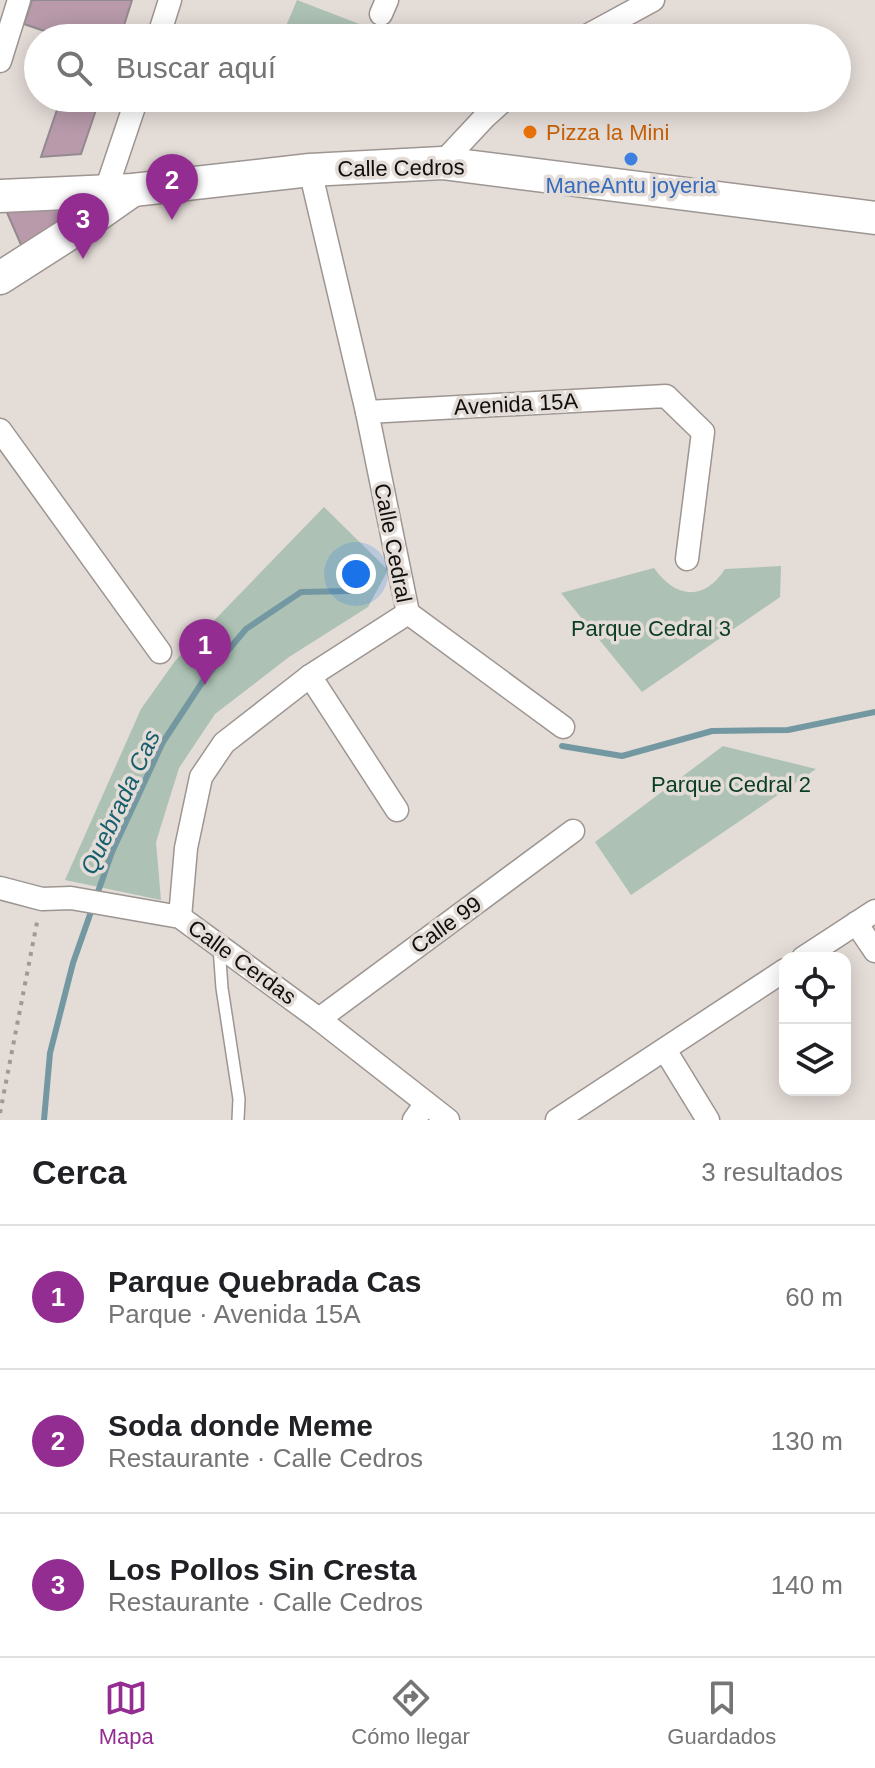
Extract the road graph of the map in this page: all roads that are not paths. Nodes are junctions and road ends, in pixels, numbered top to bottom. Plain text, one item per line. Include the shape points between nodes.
1 (19, 0) edge
2 (170, 0) edge
3 (653, 0) edge
4 (162, 24) edge
5 (609, 24) edge
6 (0, 61) edge
7 (134, 112) edge
8 (491, 112) edge
9 (442, 163) junction
10 (310, 170) junction
11 (119, 190) junction
12 (0, 196) edge
13 (875, 218) edge
14 (0, 278) edge
15 (367, 412) junction
16 (0, 430) edge
17 (687, 559) dead end
18 (408, 613) junction
19 (160, 652) dead end
20 (310, 676) junction
21 (563, 727) dead end
22 (397, 810) dead end
23 (573, 831) dead end
24 (0, 888) edge
25 (180, 917) junction
26 (866, 917) edge
27 (219, 946) junction
28 (875, 951) edge
29 (812, 952) edge
30 (779, 974) edge
31 (319, 1019) junction
32 (665, 1050) junction
33 (420, 1112) edge
34 (238, 1120) edge
35 (448, 1120) edge
36 (557, 1120) edge
37 (708, 1120) edge

1 - 6 street
2 - 4 street
3 - 5 street
7 - 11 street
8 - 9 street
9 - 10 street, Calle Cedros
9 - 13 street, Calle Cedros
10 - 11 street, Calle Cedros
10 - 15 street, Calle Cedral
11 - 12 street
11 - 14 street, Calle Cedros via 86,223
15 - 17 street, Avenida 15A via 666,396 703,432
15 - 18 street, Calle Cedral
16 - 19 street
18 - 20 street, Calle Cedral
18 - 21 street
20 - 22 street
20 - 25 street, Calle Cedral via 224,743 201,777 186,848
23 - 31 street, Calle 99
24 - 25 street, Calle Cerdas via 42,899 71,898
25 - 27 street, Calle Cerdas
26 - 28 street
26 - 29 street
27 - 31 street, Calle Cerdas
27 - 34 lane
30 - 32 street
31 - 33 street, Calle Cerdas
32 - 36 street
32 - 37 street
33 - 35 street, Calle Cerdas

